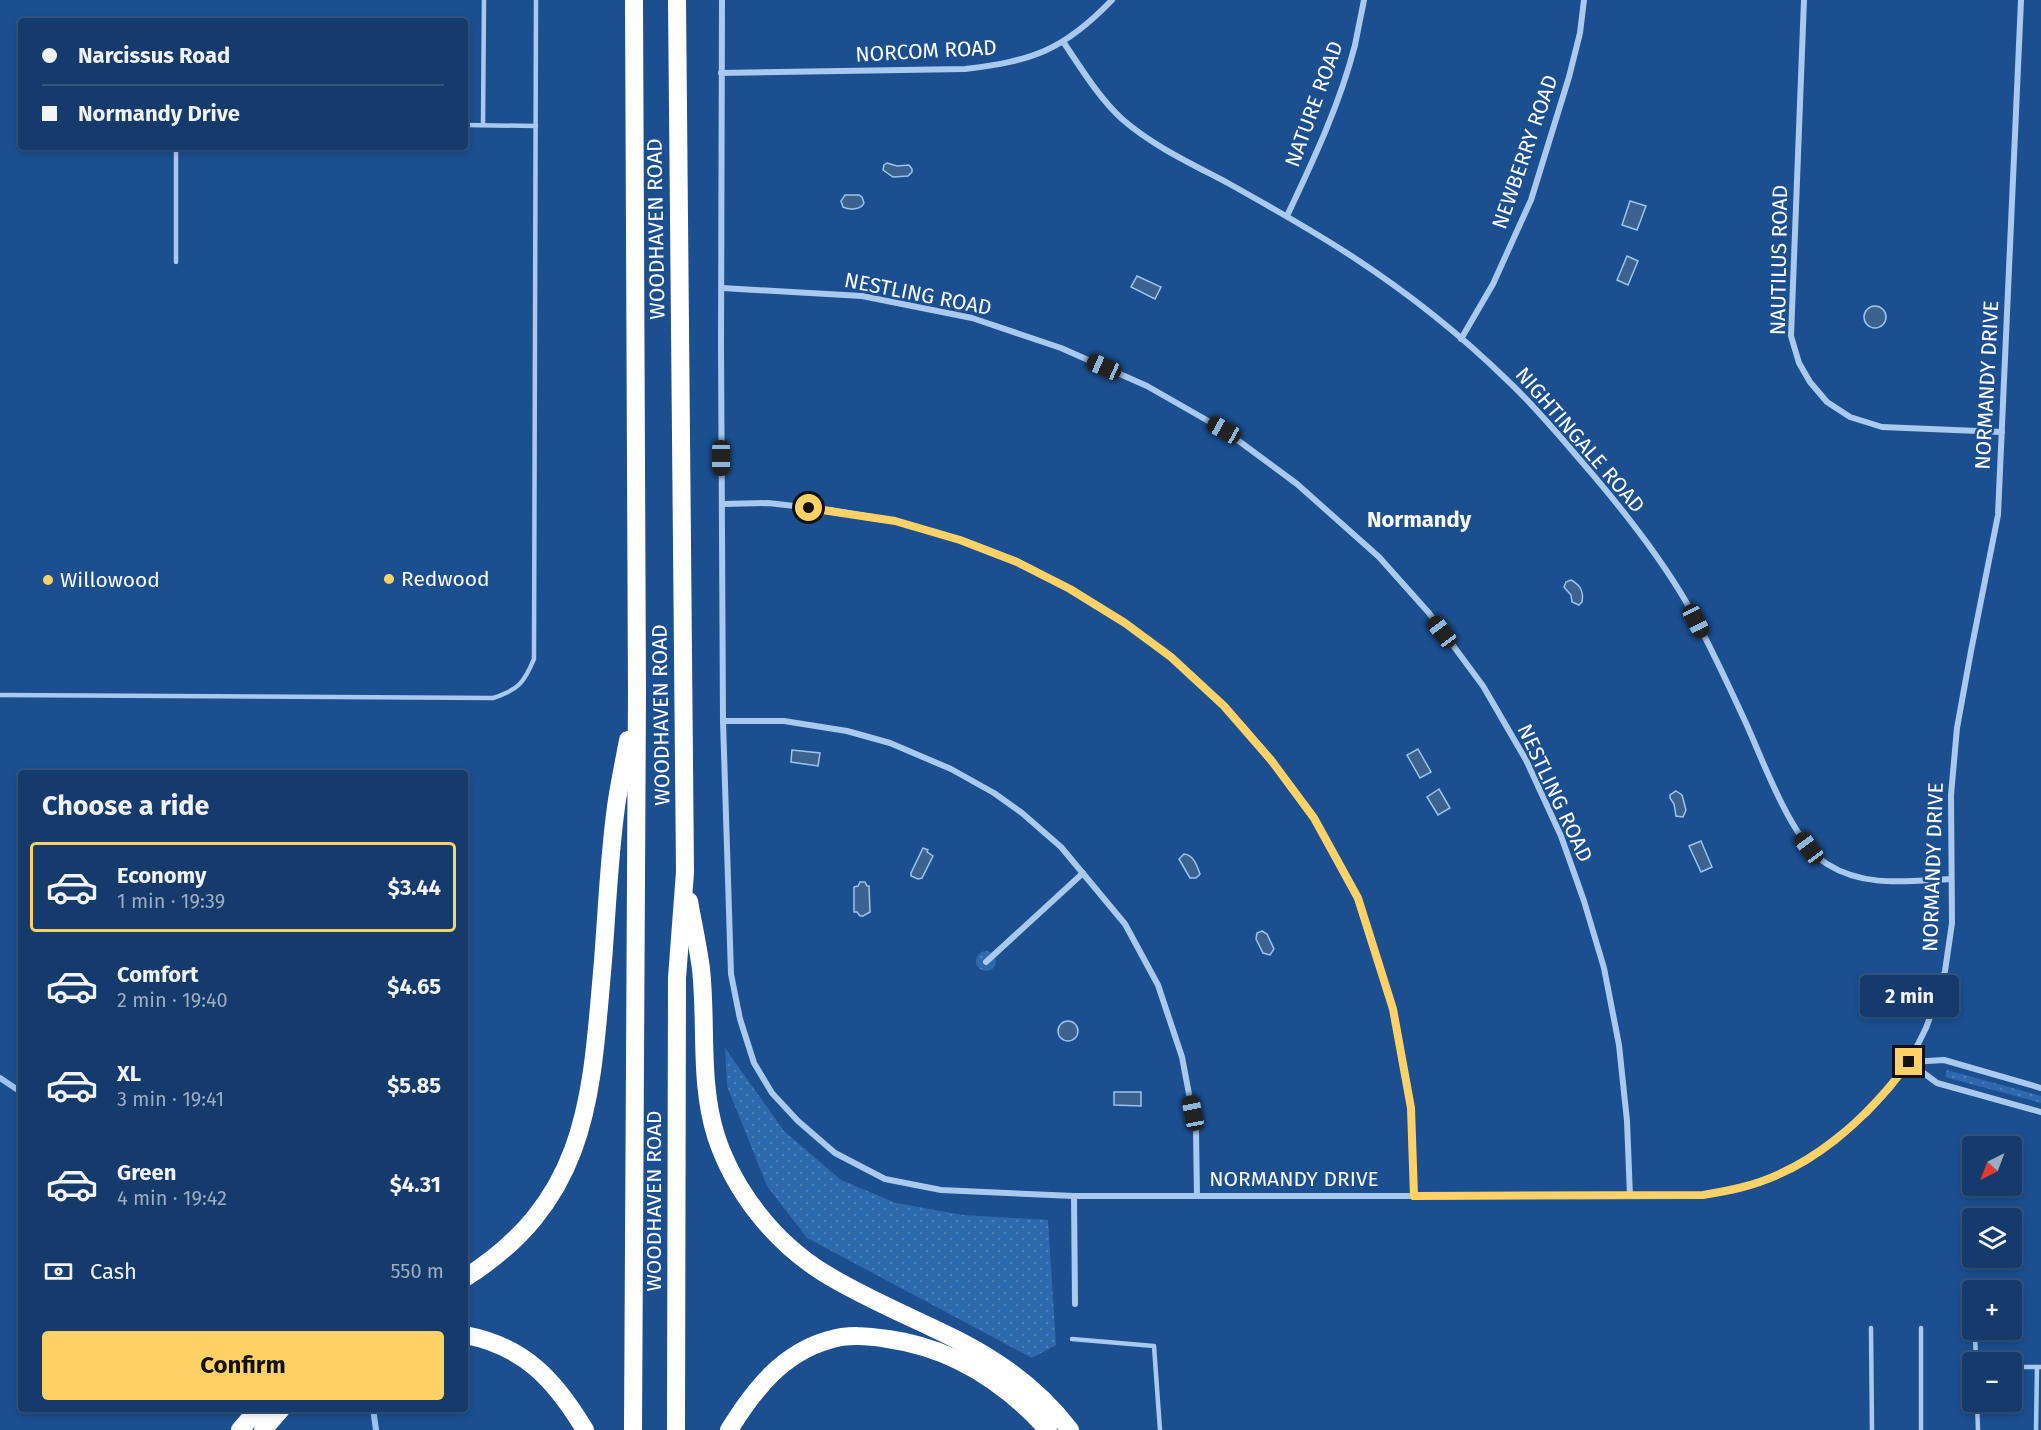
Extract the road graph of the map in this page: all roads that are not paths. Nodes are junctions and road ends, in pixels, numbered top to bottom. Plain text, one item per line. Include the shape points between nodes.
1 (484, 0) edge
2 (536, 0) edge
3 (634, 0) edge
4 (677, 0) edge
5 (722, 0) edge
6 (1112, 0) edge
7 (1364, 0) edge
8 (1584, 0) edge
9 (1804, 0) edge
10 (2020, 0) edge
11 (1064, 43) junction
12 (721, 73) junction
13 (468, 125) edge
14 (483, 125) junction
15 (537, 126) junction
16 (176, 150) edge
17 (1287, 216) junction
18 (176, 262) dead end
19 (722, 288) junction
20 (1461, 339) junction
21 (2002, 432) junction
22 (722, 504) junction
23 (0, 694) edge
24 (637, 694) junction
25 (723, 721) junction
26 (684, 872) junction
27 (1083, 873) junction
28 (1951, 879) junction
29 (986, 962) dead end
30 (1909, 1062) junction
31 (2041, 1088) edge
32 (2041, 1112) edge
33 (1074, 1196) junction
34 (1197, 1196) junction
35 (1414, 1196) junction
36 (1630, 1196) junction
37 (468, 1276) edge
38 (1075, 1304) dead end
39 (1871, 1328) dead end
40 (1921, 1328) dead end
41 (468, 1336) edge
42 (1072, 1339) dead end
43 (2022, 1367) edge
44 (2039, 1367) edge
45 (256, 1412) edge
46 (279, 1412) edge
47 (1977, 1412) edge
48 (240, 1430) edge
49 (263, 1430) edge
50 (585, 1430) edge
51 (633, 1430) edge
52 (676, 1430) edge
53 (729, 1430) edge
54 (1048, 1430) edge
55 (1070, 1430) edge
56 (1160, 1430) edge
57 (1872, 1430) edge
58 (1921, 1430) edge
59 (1978, 1430) edge
60 (2036, 1430) edge

1 - 14 lane
2 - 15 lane
3 - 24 highway, WOODHAVEN ROAD
4 - 26 highway, WOODHAVEN ROAD
5 - 12 street
6 - 11 street, NORCOM ROAD
7 - 17 street, NATURE ROAD via 1340,93
8 - 20 street, NEWBERRY ROAD via 1569,77 1531,200 1493,284
9 - 21 street, NAUTILUS ROAD via 1791,336 1799,363 1827,402 1850,417 1882,427
10 - 21 street, NORMANDY DRIVE
11 - 12 street, NORCOM ROAD via 1010,63 965,69
11 - 17 street, NIGHTINGALE ROAD via 1120,117 1153,143
12 - 19 street
13 - 14 lane
14 - 15 lane
15 - 23 lane via 534,659 526,680 511,692 493,698
16 - 18 lane
17 - 20 street, NIGHTINGALE ROAD via 1397,288
19 - 22 street
19 - 36 street, NESTLING ROAD via 862,296 972,318 1061,348 1147,386 1224,430 1297,484 1378,557 1429,614 1483,686 1526,760 1561,836 1604,968 1619,1045
20 - 28 street, NIGHTINGALE ROAD via 1509,381 1548,423 1641,534 1685,600 1729,685 1787,814 1809,848 1825,863 1865,880
21 - 28 street, NORMANDY DRIVE via 1998,515 1957,728 1951,795
22 - 25 street
22 - 35 street via 768,503 895,521 1017,562 1125,623 1171,657 1224,706 1314,818 1358,898 1393,1009 1411,1108
24 - 37 highway via 616,807 594,1059 585,1113 567,1165 542,1209 509,1244
24 - 51 highway, WOODHAVEN ROAD
25 - 27 street via 784,721 847,731 890,743 994,793 1061,847
25 - 33 street, NORMANDY DRIVE via 731,974 754,1063 772,1093 835,1153 885,1179 942,1190
26 - 52 highway, WOODHAVEN ROAD via 677,978
26 - 55 highway via 701,969 708,1096 725,1159 750,1202 784,1241 813,1265 995,1360 1031,1388
27 - 29 street
27 - 34 street via 1125,924 1158,985 1182,1057 1196,1131
28 - 30 street, NORMANDY DRIVE via 1952,923 1945,971 1926,1028
30 - 31 street via 1944,1060
30 - 32 street via 1937,1083
30 - 36 street, NORMANDY DRIVE via 1867,1113 1840,1136 1811,1158 1772,1177 1703,1195
33 - 34 street, NORMANDY DRIVE
33 - 38 street
34 - 35 street, NORMANDY DRIVE
35 - 36 street, NORMANDY DRIVE
39 - 57 lane
40 - 58 lane
41 - 50 highway via 502,1345 537,1367
42 - 56 lane via 1154,1346
43 - 44 lane
44 - 60 lane
45 - 48 highway
46 - 49 highway
47 - 59 lane
53 - 54 highway via 753,1393 779,1367 827,1340 858,1336 923,1346 966,1364 1004,1388

